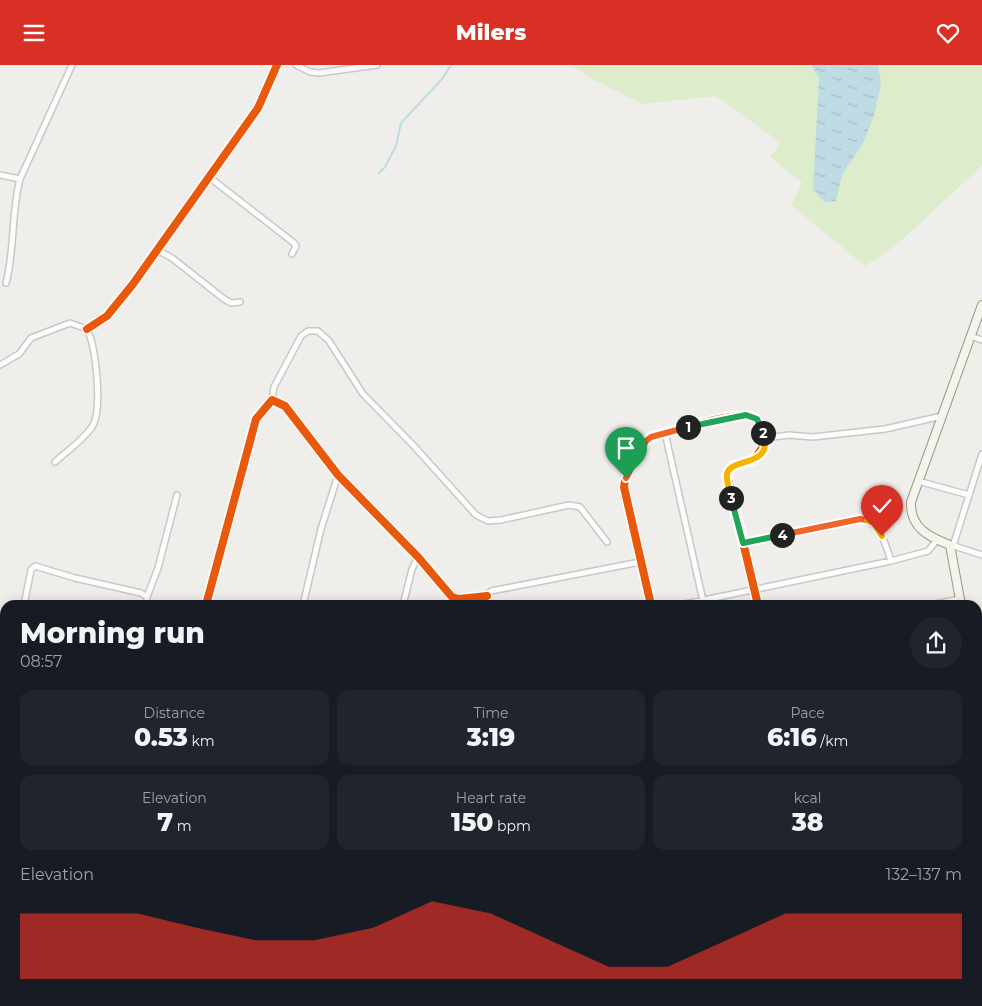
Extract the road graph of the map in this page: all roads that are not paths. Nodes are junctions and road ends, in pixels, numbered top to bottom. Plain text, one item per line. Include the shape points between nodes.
1 (72, 65) edge
2 (277, 65) edge
3 (296, 65) edge
4 (377, 65) edge
5 (0, 175) edge
6 (209, 177) junction
7 (20, 179) junction
8 (157, 250) junction
9 (292, 254) dead end
10 (6, 283) dead end
11 (240, 302) dead end
12 (982, 305) edge
13 (87, 329) junction
14 (970, 336) junction
15 (982, 340) edge
16 (0, 365) edge
17 (272, 400) junction
18 (942, 416) junction
19 (665, 433) junction
20 (765, 438) junction
21 (982, 454) edge
22 (55, 462) dead end
23 (338, 475) junction
24 (918, 481) junction
25 (177, 495) dead end
26 (969, 495) junction
27 (938, 540) junction
28 (607, 541) dead end
29 (743, 543) junction
30 (952, 545) junction
31 (982, 555) edge
32 (418, 557) junction
33 (892, 561) junction
34 (640, 562) junction
35 (755, 590) junction
36 (487, 596) junction
37 (147, 597) joint
38 (25, 600) edge
39 (207, 600) edge
40 (304, 600) edge
41 (405, 600) edge
42 (488, 600) edge
43 (650, 600) edge
44 (703, 600) edge
45 (716, 600) edge
46 (757, 600) edge
47 (961, 600) edge

1 - 7 street
2 - 6 street via 258,109
3 - 4 street via 318,73
5 - 7 street
6 - 8 street
6 - 9 street via 294,243 296,246
7 - 10 street via 16,193 12,261
8 - 11 street via 224,299 231,303
8 - 13 street via 117,305
12 - 14 street
13 - 16 street via 70,323 31,338 19,354
13 - 22 street via 96,367 97,416 91,428
14 - 15 street
14 - 18 street
17 - 23 street via 285,406
17 - 28 street via 274,387 301,336 308,331 318,331 329,341 363,394 476,515 488,521 569,505 580,507
17 - 39 street via 256,419
18 - 20 street via 876,430
18 - 24 street
19 - 20 street via 746,415 757,419
19 - 34 street via 646,441 624,482
19 - 44 street
20 - 29 street via 759,457 732,467 727,475
21 - 26 street
23 - 32 street
23 - 40 street
24 - 26 street
24 - 27 street via 910,513 921,531
25 - 37 street
26 - 30 street
27 - 30 street
27 - 33 street via 928,551
29 - 33 street via 867,519 878,528
29 - 35 street
30 - 31 street
30 - 47 street
32 - 36 street via 452,597
32 - 41 street
33 - 35 street
34 - 36 street via 492,591
34 - 43 street
35 - 45 street
35 - 46 street
36 - 42 street
37 - 38 street via 35,566 31,570

